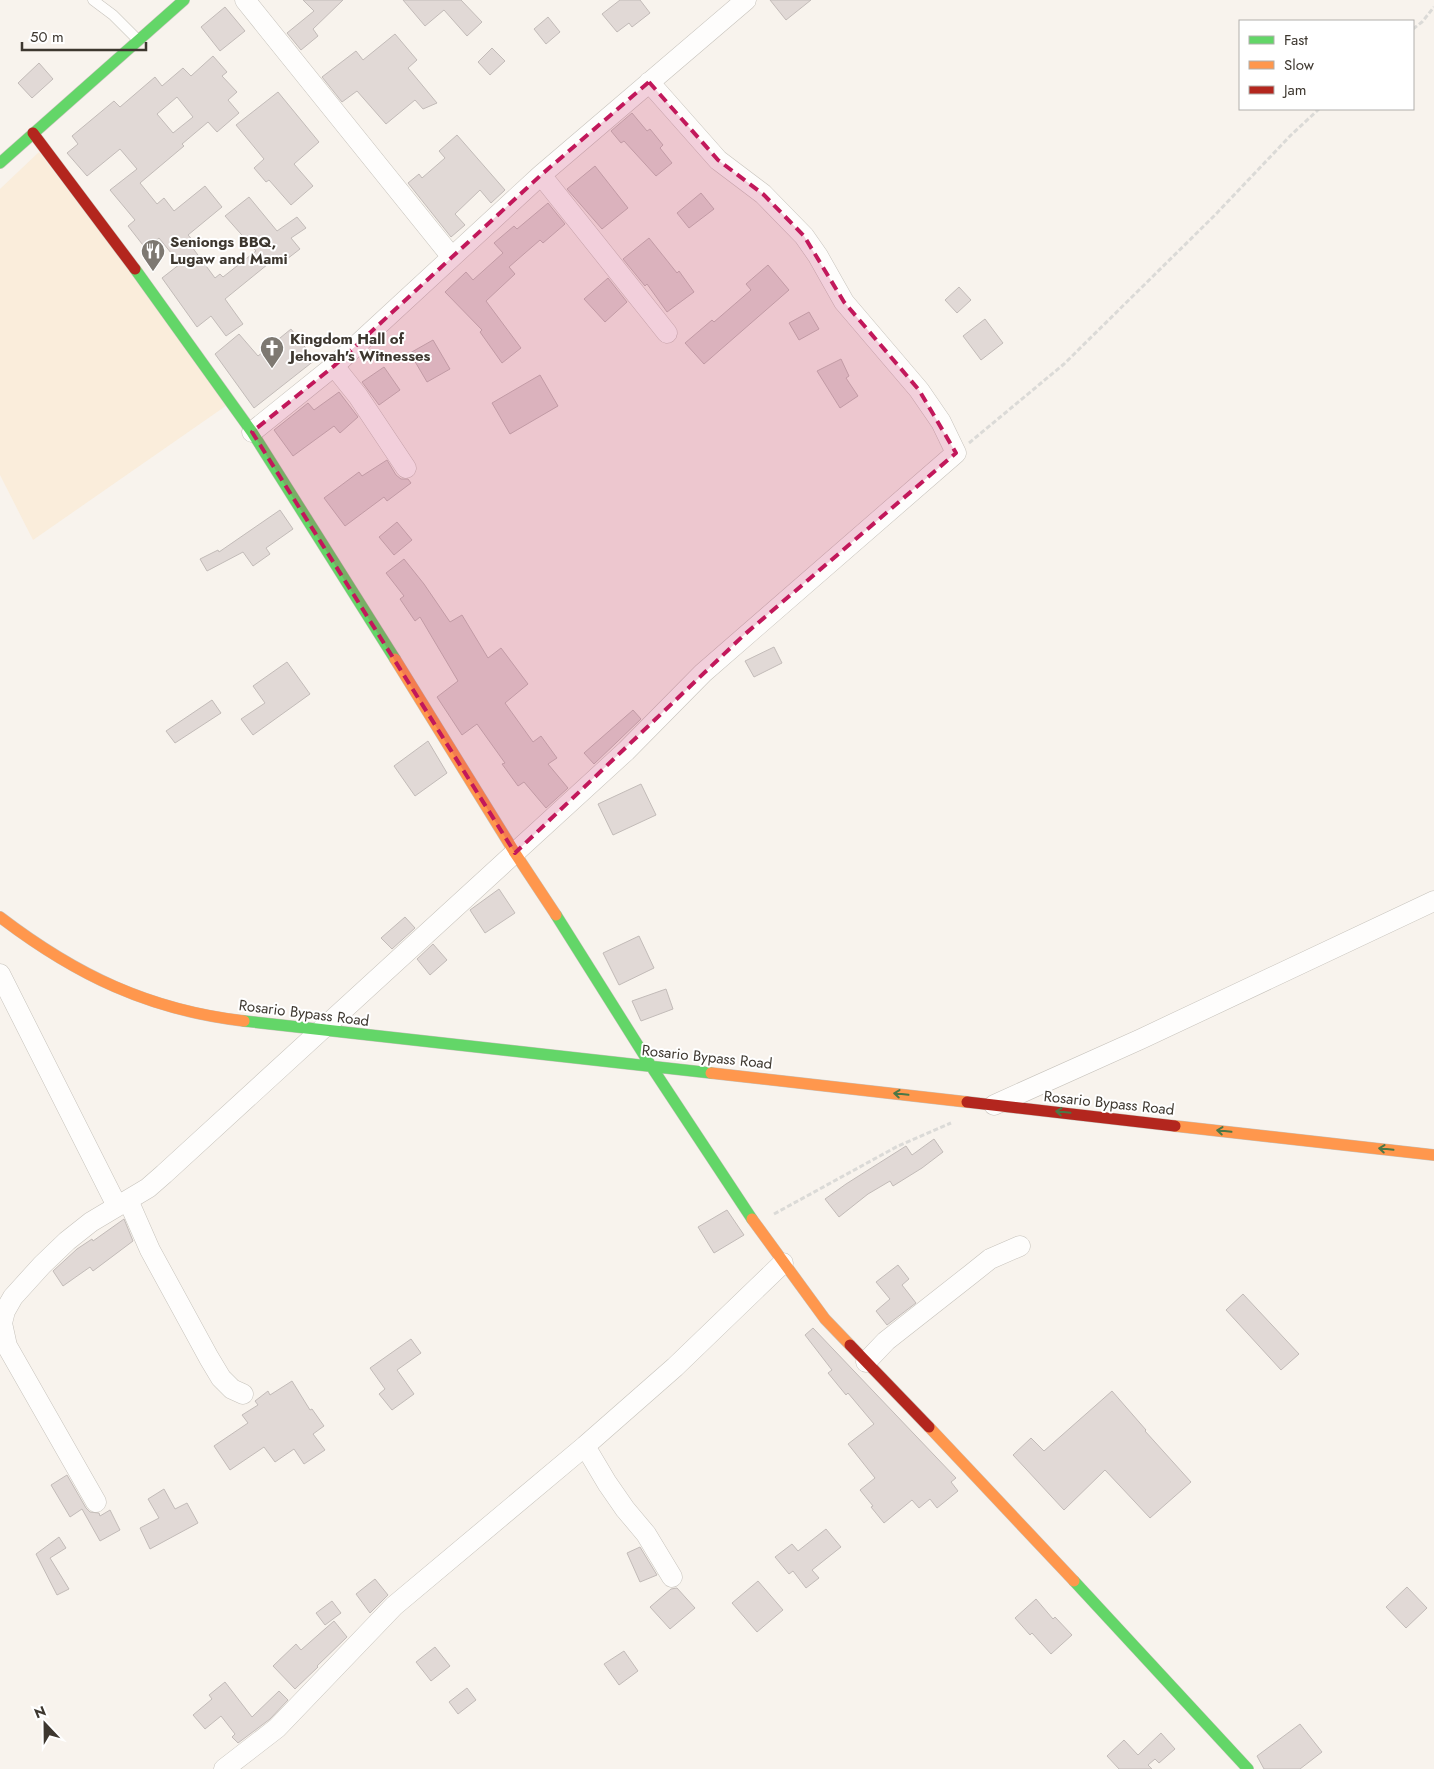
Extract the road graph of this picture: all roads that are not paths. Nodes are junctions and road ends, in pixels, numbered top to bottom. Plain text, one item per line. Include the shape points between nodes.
1 (93, 0) edge
2 (184, 0) edge
3 (245, 0) edge
4 (746, 0) edge
5 (138, 40) junction
6 (649, 82) junction
7 (32, 133) junction
8 (0, 163) edge
9 (540, 175) junction
10 (451, 256) junction
11 (667, 333) dead end
12 (334, 366) junction
13 (252, 432) junction
14 (406, 468) dead end
15 (515, 854) junction
16 (1434, 901) edge
17 (0, 917) edge
18 (0, 974) edge
19 (310, 1042) junction
20 (651, 1066) junction
21 (643, 1081) dead end
22 (662, 1083) junction
23 (682, 1085) dead end
24 (994, 1105) junction
25 (1434, 1154) edge
26 (123, 1203) junction
27 (1020, 1246) dead end
28 (783, 1263) junction
29 (866, 1362) junction
30 (243, 1394) dead end
31 (585, 1446) junction
32 (96, 1502) dead end
33 (672, 1577) dead end
34 (224, 1769) edge
35 (1248, 1769) edge

1 - 5 lane
2 - 5 main road
3 - 10 street
4 - 6 street
5 - 7 main road
6 - 9 street
6 - 15 street via 718,160 763,194 804,236 844,302 919,390 941,422 956,453 737,642
7 - 8 main road
7 - 13 main road
9 - 10 street
9 - 11 street
10 - 12 street
12 - 13 street
12 - 14 street
13 - 15 main road via 365,608
15 - 19 street
15 - 20 main road
16 - 24 street
17 - 19 main road, Rosario Bypass Road via 72,966 128,993
18 - 26 street
19 - 20 main road, Rosario Bypass Road
19 - 26 street via 148,1188
20 - 22 main road
24 -> 20 main road, Rosario Bypass Road
21 - 22 main road, Rosario Bypass Road
22 - 23 main road, Rosario Bypass Road
22 - 28 main road
25 -> 24 main road, Rosario Bypass Road
26 - 30 street via 208,1358 221,1378
26 - 32 street via 91,1222 42,1265 13,1297 2,1324 7,1346
27 - 29 street via 990,1259 886,1342
28 - 29 main road via 825,1319
28 - 31 street
29 - 35 main road via 990,1490
31 - 33 street via 607,1484 646,1534
31 - 34 street via 394,1606 278,1728

